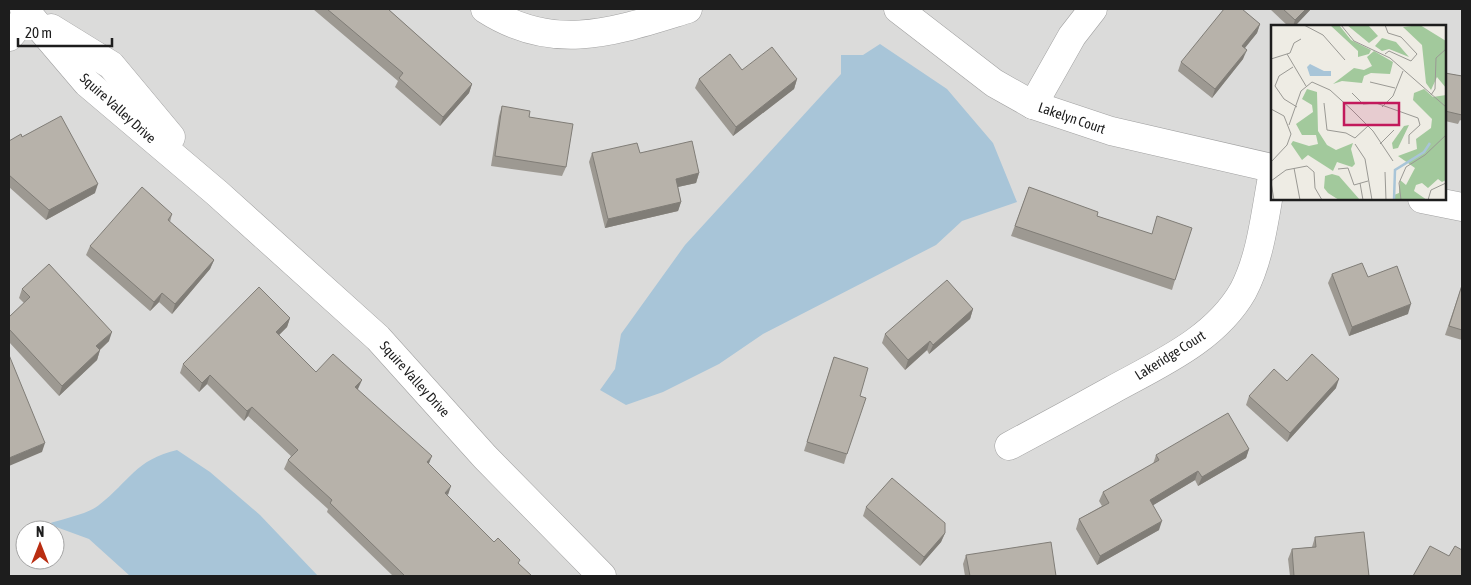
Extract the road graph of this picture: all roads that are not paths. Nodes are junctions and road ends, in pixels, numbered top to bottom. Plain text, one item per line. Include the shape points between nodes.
1 (485, 9) edge
2 (688, 9) edge
3 (898, 9) edge
4 (1093, 9) edge
5 (26, 11) edge
6 (9, 37) edge
7 (1033, 105) junction
8 (1271, 168) edge
9 (1271, 182) edge
10 (1427, 200) edge
11 (1462, 207) edge
12 (1009, 446) dead end
13 (602, 576) edge

1 - 2 street via 522,26 553,34 582,36 613,32
3 - 7 street, Lakelyn Court via 994,84
4 - 7 street via 1072,36
5 - 6 street
5 - 13 street, Squire Valley Drive via 87,83 217,193 378,338 484,457
7 - 8 street, Lakelyn Court via 1111,131
9 - 12 street, Lakeridge Court via 1255,261 1243,290 1228,312 1202,337 1165,361
10 - 11 street

